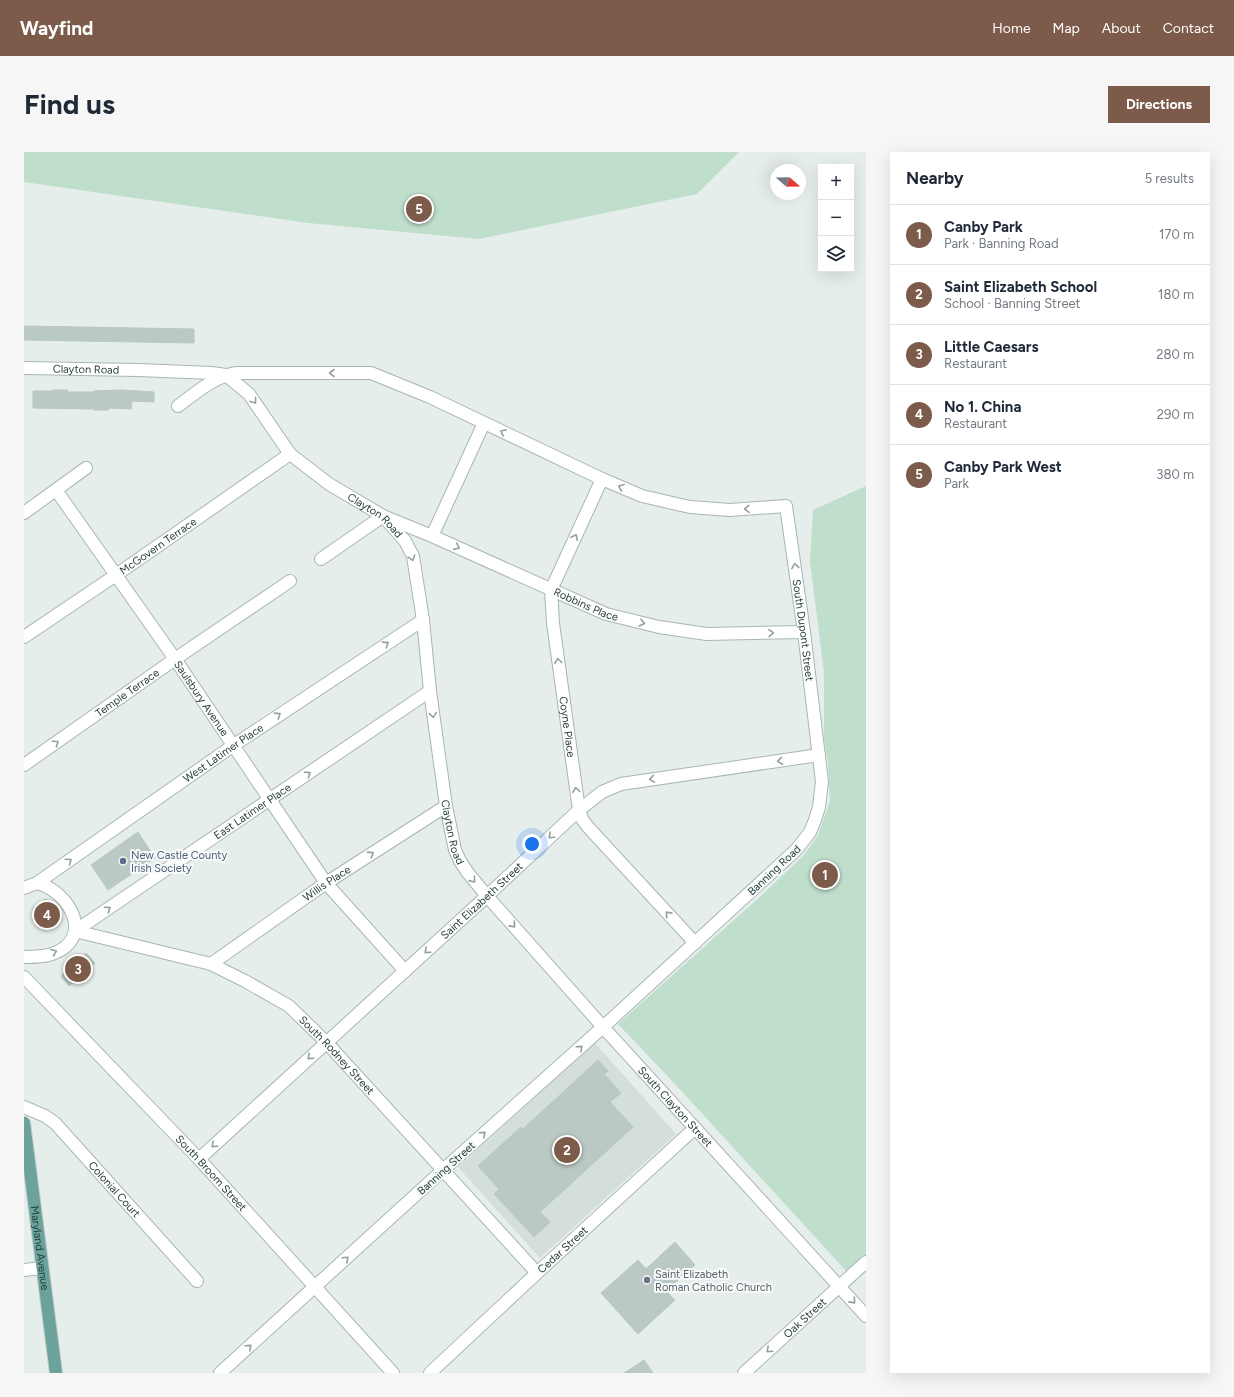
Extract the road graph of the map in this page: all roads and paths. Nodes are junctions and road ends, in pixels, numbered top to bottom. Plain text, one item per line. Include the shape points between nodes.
1 (24, 368) edge
2 (226, 375) junction
3 (178, 406) dead end
4 (484, 423) junction
5 (290, 454) junction
6 (86, 468) dead end
7 (602, 479) junction
8 (56, 490) junction
9 (24, 513) edge
10 (383, 516) junction
11 (432, 536) junction
12 (321, 559) dead end
13 (116, 575) junction
14 (290, 581) dead end
15 (551, 590) junction
16 (423, 620) junction
17 (804, 632) junction
18 (24, 637) edge
19 (175, 659) junction
20 (430, 691) junction
21 (234, 745) junction
22 (819, 755) junction
23 (24, 765) edge
24 (270, 800) junction
25 (446, 806) junction
26 (579, 810) junction
27 (38, 883) junction
28 (326, 883) junction
29 (24, 888) edge
30 (487, 896) junction
31 (75, 931) junction
32 (695, 943) junction
33 (24, 957) edge
34 (211, 964) junction
35 (405, 971) junction
36 (24, 976) edge
37 (603, 1027) junction
38 (326, 1042) junction
39 (24, 1107) edge
40 (24, 1123) edge
41 (695, 1128) junction
42 (25, 1140) edge
43 (199, 1159) junction
44 (443, 1170) junction
45 (866, 1262) edge
46 (42, 1268) junction
47 (24, 1270) edge
48 (537, 1273) junction
49 (197, 1281) dead end
50 (839, 1286) junction
51 (315, 1288) junction
52 (866, 1316) edge
53 (56, 1373) edge
54 (220, 1373) edge
55 (393, 1373) edge
56 (430, 1373) edge
57 (744, 1373) edge

1 - 2 street, Clayton Road
2 - 3 street
4 -> 2 street via 371,373
2 -> 5 street, Clayton Road via 249,394
7 -> 4 street
4 - 11 street
5 - 10 street, Clayton Road via 329,484
5 - 13 street, McGovern Terrace
6 - 8 street
15 -> 7 street, Coyne Place
17 -> 7 street, South Dupont Street via 786,506 730,510 690,507 642,496
8 - 9 street
8 - 13 street, Saulsbury Avenue
10 - 11 street, Robbins Place
10 - 12 street
10 -> 16 street, Clayton Road via 405,540 413,556
11 -> 15 street, Robbins Place
13 - 18 street, McGovern Terrace
13 - 19 street, Saulsbury Avenue
14 - 19 street, Temple Terrace
15 -> 17 street, Robbins Place via 606,614 659,627 707,634
26 -> 15 street, Coyne Place via 553,623
16 - 20 street, Clayton Road
21 -> 16 street, West Latimer Place
17 - 22 street, South Dupont Street
19 - 21 street, Saulsbury Avenue
23 -> 19 street, Temple Terrace
24 -> 20 street, East Latimer Place
20 -> 25 street, Clayton Road
21 - 24 street, Saulsbury Avenue
27 -> 21 street, West Latimer Place
22 -> 26 street, Saint Elizabeth Street via 621,784 602,792
22 - 32 street, Banning Road via 821,795 815,820 807,837
24 - 28 street, Saulsbury Avenue
31 -> 24 street, East Latimer Place
28 -> 25 street, Willis Place
25 -> 30 street, Clayton Road via 455,850 460,861
26 -> 30 street, Saint Elizabeth Street
32 -> 26 street, Coyne Place via 588,827
27 - 29 street, West Latimer Place
27 - 31 street via 52,889 67,903 74,916
28 - 34 street, Willis Place
28 - 35 street, Saulsbury Avenue
30 -> 35 street, Saint Elizabeth Street
30 -> 37 street, South Clayton Street
33 -> 31 street via 46,955 59,950 66,945
31 - 34 street, South Rodney Street
32 - 37 street, Banning Street
34 - 38 street, South Rodney Street via 289,1006
35 - 38 street, Saint Elizabeth Street
36 - 43 street, South Broom Street
37 - 41 street, South Clayton Street
44 -> 37 street, Banning Street
38 -> 43 street, Saint Elizabeth Street
38 - 44 street, South Rodney Street
39 - 49 street, Colonial Court via 55,1123
40 - 42 main road, Maryland Avenue
41 - 48 street, Cedar Street
41 - 50 street, South Clayton Street
42 - 46 main road, Maryland Avenue
43 - 51 street, South Broom Street
44 - 48 street, South Rodney Street
51 -> 44 street, Banning Street
45 - 50 street, Oak Street
46 - 47 street
46 - 53 main road, Maryland Avenue
48 - 56 street, Cedar Street
50 -> 52 street, South Clayton Street
50 -> 57 street, Oak Street
54 -> 51 street, Banning Street
51 - 55 street, South Broom Street

